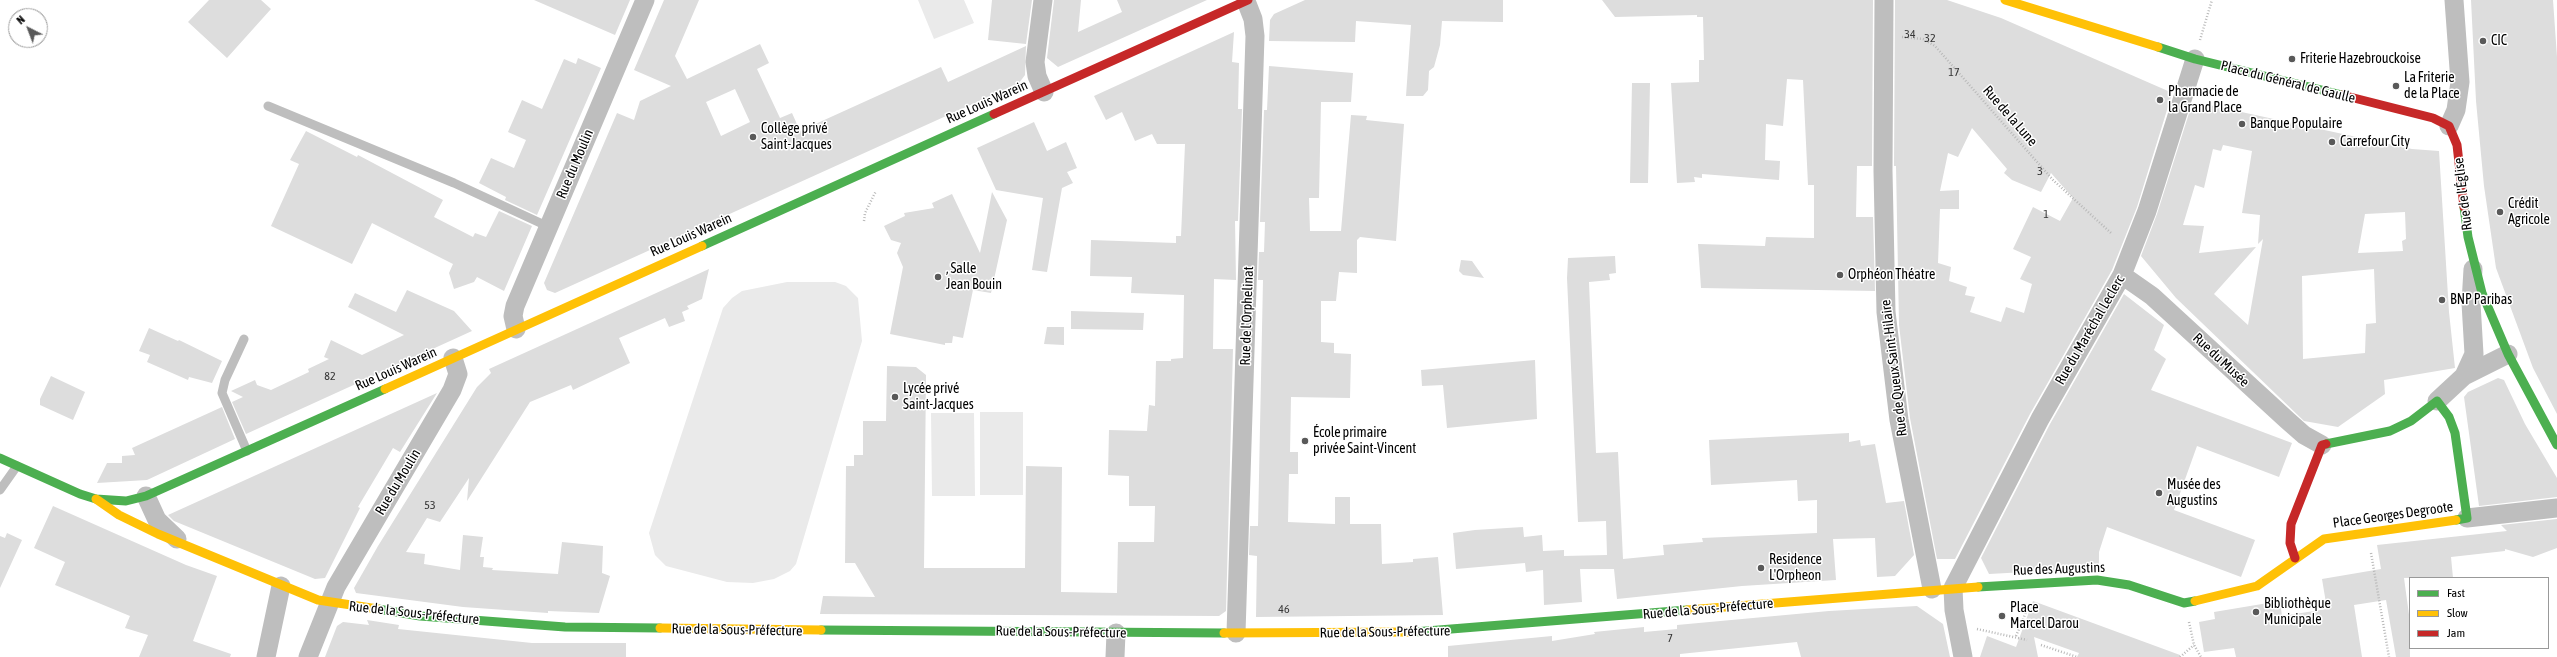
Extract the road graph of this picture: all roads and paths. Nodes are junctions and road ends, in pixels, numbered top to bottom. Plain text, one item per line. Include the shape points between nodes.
1 (645, 0) edge
2 (1042, 0) edge
3 (1247, 0) edge
4 (1884, 0) edge
5 (2005, 0) edge
6 (2212, 0) edge
7 (2454, 0) edge
8 (1883, 36) junction
9 (2195, 59) junction
10 (1044, 92) junction
11 (268, 106) dead end
12 (2448, 126) junction
13 (549, 227) junction
14 (2111, 233) dead end
15 (2473, 263) junction
16 (2122, 275) junction
17 (516, 329) junction
18 (244, 339) dead end
19 (2508, 354) junction
20 (453, 358) junction
21 (2464, 376) junction
22 (2437, 401) junction
23 (2322, 444) junction
24 (2557, 445) edge
25 (248, 452) junction
26 (0, 458) edge
27 (17, 466) junction
28 (0, 490) edge
29 (146, 496) junction
30 (96, 499) junction
31 (2557, 508) edge
32 (2467, 518) junction
33 (2367, 532) junction
34 (182, 542) junction
35 (2295, 558) junction
36 (2014, 584) junction
37 (281, 586) junction
38 (1953, 588) junction
39 (1932, 589) junction
40 (329, 603) junction
41 (2184, 603) junction
42 (1116, 633) junction
43 (1236, 634) junction
44 (1958, 634) junction
45 (2016, 636) junction
46 (2027, 640) dead end
47 (2041, 645) dead end
48 (2194, 645) junction
49 (266, 657) edge
50 (308, 657) edge
51 (1115, 657) edge
52 (1963, 657) edge
53 (2077, 657) edge
54 (2180, 657) edge
55 (2202, 657) edge
56 (2388, 657) edge

1 - 13 street, Rue du Moulin
2 - 10 street via 1035,62 1037,76
3 - 10 street, Rue Louis Warein
3 - 43 street, Rue de l'Orphelinat via 1255,36
4 - 8 street, Rue de Queux Saint-Hilaire
5 - 9 street, Place du Général de Gaulle
6 - 9 path
7 - 12 street via 2460,82 2456,110
8 - 14 path, Rue de la Lune via 1919,38 1931,43 2053,180
8 - 39 street, Rue de Queux Saint-Hilaire via 1886,312 1903,447
9 - 12 street, Place du Général de Gaulle via 2433,118
9 - 16 street, Rue du Maréchal Leclerc via 2145,218
10 - 17 street, Rue Louis Warein
11 - 13 lane via 454,183
12 - 15 street, Rue de l'Église via 2457,145
13 - 17 street, Rue du Moulin via 515,306 513,316
15 - 19 street, Rue de l'Église via 2486,305
15 - 21 street, Rue de l'Église via 2471,304 2474,354
16 - 23 street, Rue du Musée via 2144,288 2304,435
16 - 38 street, Rue du Maréchal Leclerc via 2040,419
17 - 20 street, Rue Louis Warein
18 - 25 lane via 225,380 222,393
19 - 21 street, Rue de l'Église
19 - 24 street, Rue de l'Église
20 - 25 street, Rue Louis Warein
20 - 40 street, Rue du Moulin via 458,374 452,390
21 - 22 street, Rue de l'Église
22 - 23 street via 2411,421 2390,431
22 - 32 street, Place Georges Degroote via 2449,417 2455,433
23 - 35 street via 2291,524 2290,543
25 - 29 street, Rue Louis Warein
26 - 27 street
27 - 28 lane
27 - 30 street
29 - 30 street, Rue Louis Warein via 126,501
29 - 34 street, Rue de la Sous-Préfecture via 157,520
30 - 34 street, Rue de la Sous-Préfecture via 125,518
31 - 32 street
32 - 33 street, Place Georges Degroote
33 - 35 street, Place Georges Degroote via 2324,539
33 - 56 path
34 - 37 street, Rue de la Sous-Préfecture
35 - 41 street, Rue des Augustins via 2274,576 2257,586 2206,600
36 - 38 street, Rue des Augustins
36 - 41 street, Rue des Augustins via 2107,580 2129,584
36 - 45 path via 2014,594 2031,601
37 - 40 street, Rue de la Sous-Préfecture
37 - 49 street
38 - 39 street, Rue de la Sous-Préfecture
38 - 44 street
39 - 43 street, Rue de la Sous-Préfecture via 1450,631
40 - 42 street, Rue de la Sous-Préfecture via 420,616 573,627
40 - 50 street, Rue du Moulin
41 - 48 path
42 - 43 street, Rue de la Sous-Préfecture
42 - 51 street
44 - 45 path via 1978,629
44 - 52 street
45 - 46 path
47 - 53 path
48 - 54 path
48 - 55 path

